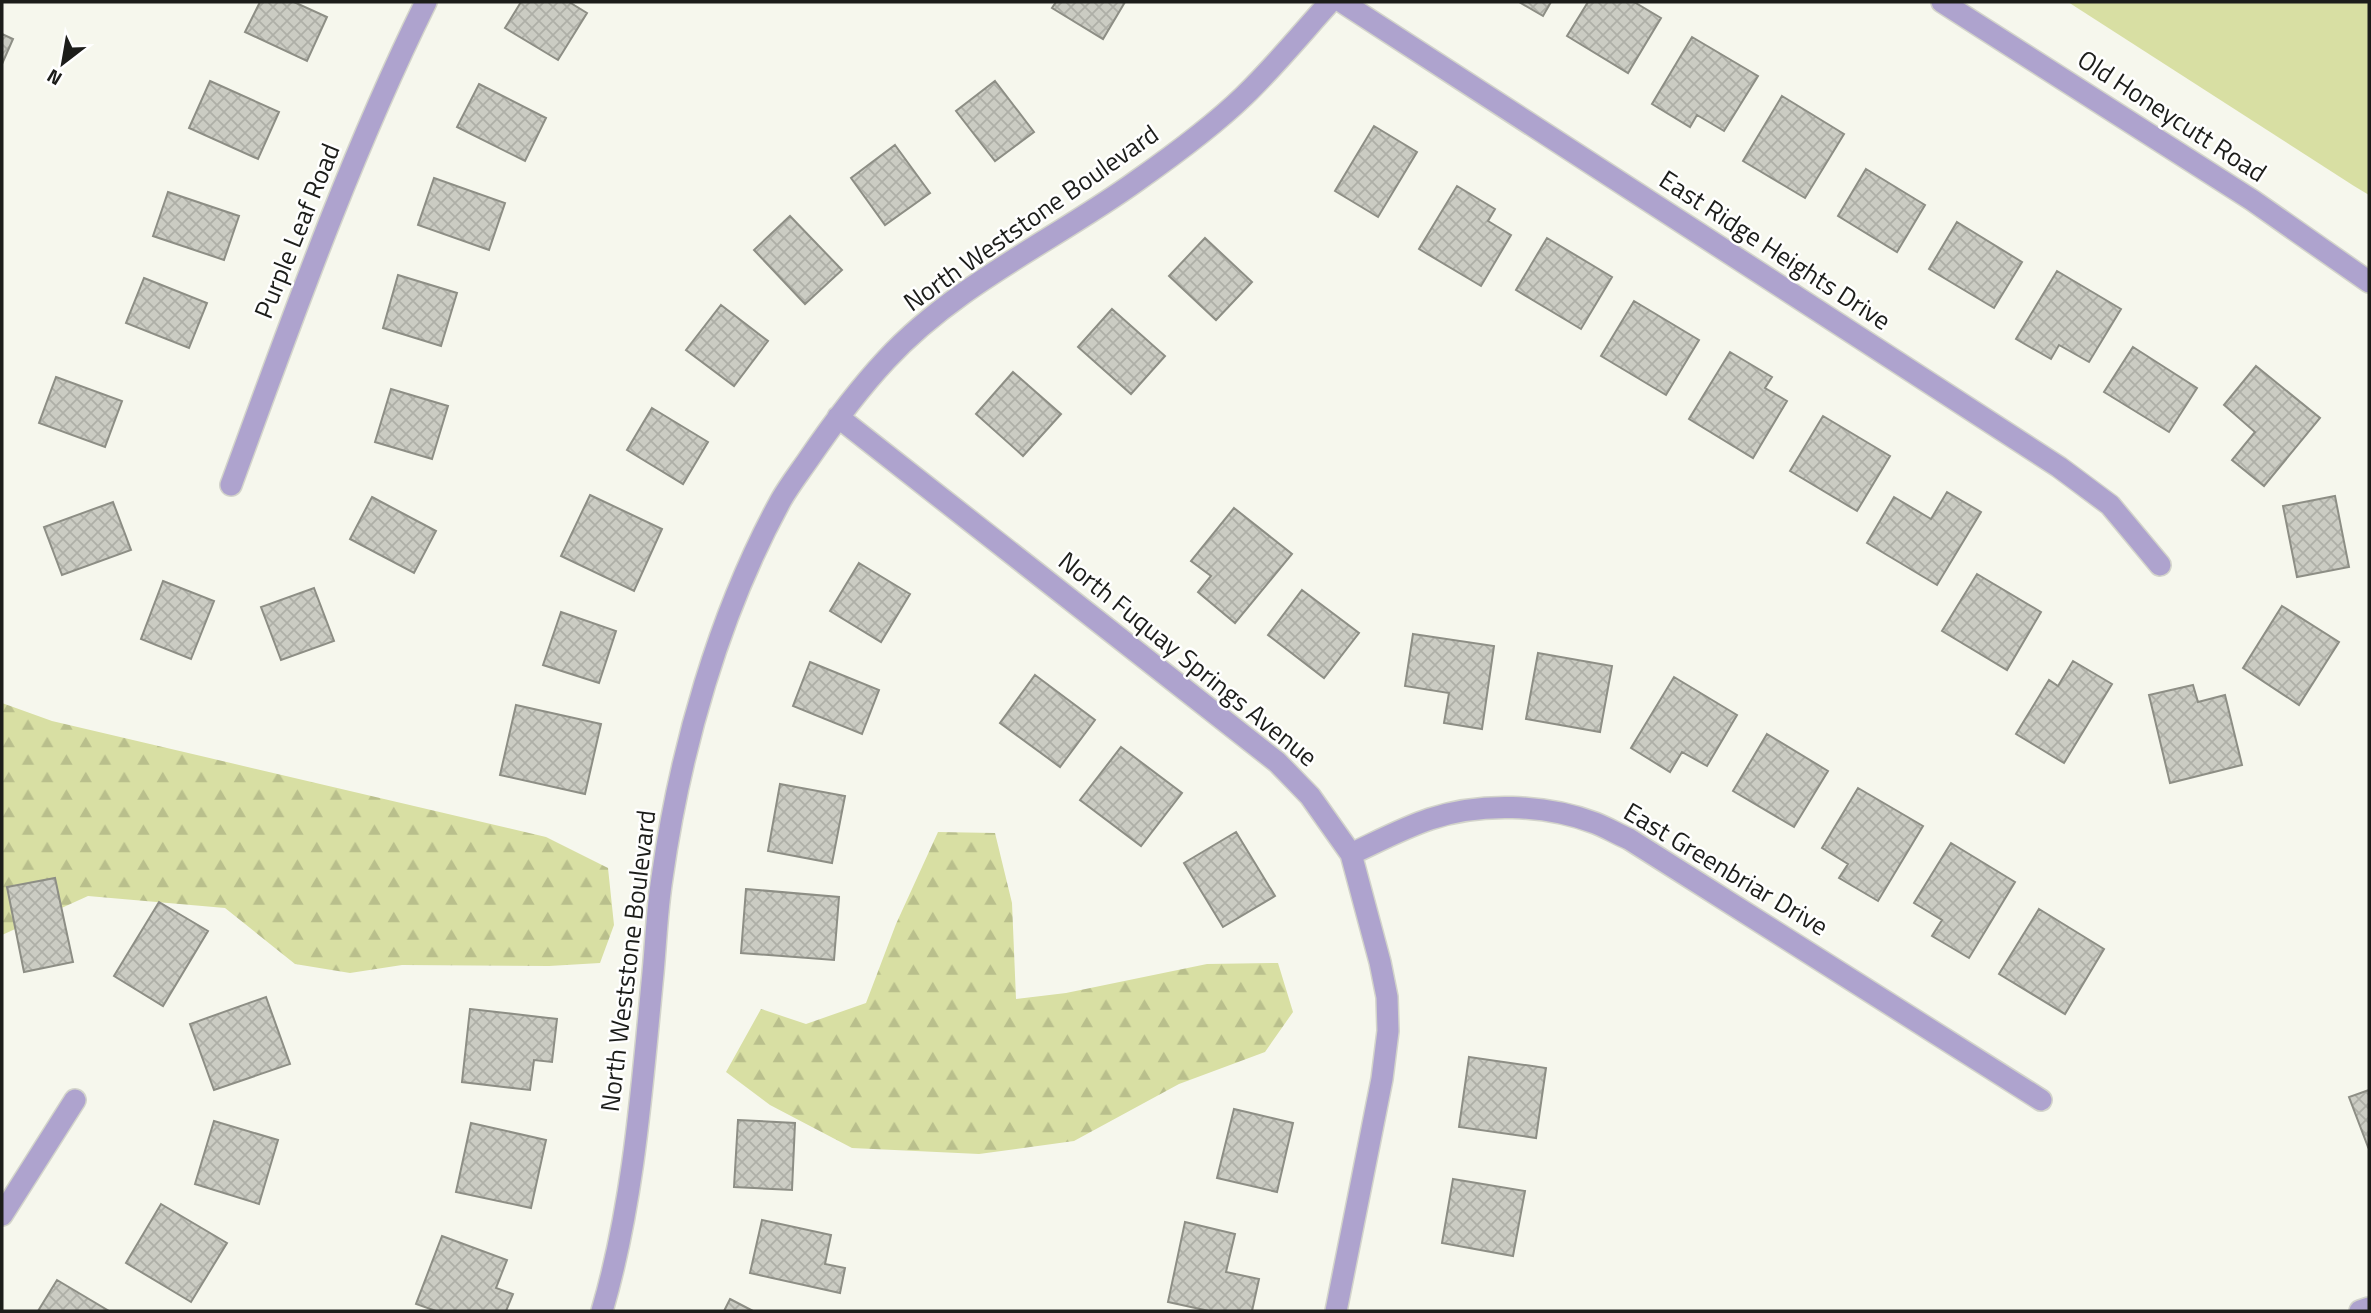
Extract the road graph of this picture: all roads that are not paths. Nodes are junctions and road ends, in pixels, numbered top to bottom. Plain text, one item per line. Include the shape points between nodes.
1 (426, 2) edge
2 (1330, 2) edge
3 (1342, 2) edge
4 (1942, 2) edge
5 (2369, 282) edge
6 (838, 416) junction
7 (231, 485) dead end
8 (2160, 565) dead end
9 (1351, 853) junction
10 (75, 1100) dead end
11 (2041, 1100) dead end
12 (2, 1215) edge
13 (2369, 1308) edge
14 (602, 1311) edge
15 (1336, 1311) edge
16 (2360, 1311) edge

1 - 7 street, Purple Leaf Road via 365,135
2 - 6 street, North Weststone Boulevard via 1245,95 1192,141 951,302 887,359
3 - 8 street, East Ridge Heights Drive via 2059,467 2110,505
4 - 5 street, Old Honeycutt Road via 2252,200
6 - 9 street, North Fuquay Springs Avenue via 1277,762 1310,796
6 - 14 street, North Weststone Boulevard via 783,496 757,548 711,668 691,738 662,879 633,1158
9 - 11 street, East Greenbriar Drive via 1429,819 1460,811 1501,807 1594,822 1629,839
9 - 15 street, North Fuquay Springs Avenue via 1380,962 1388,1031
10 - 12 street
13 - 16 street

